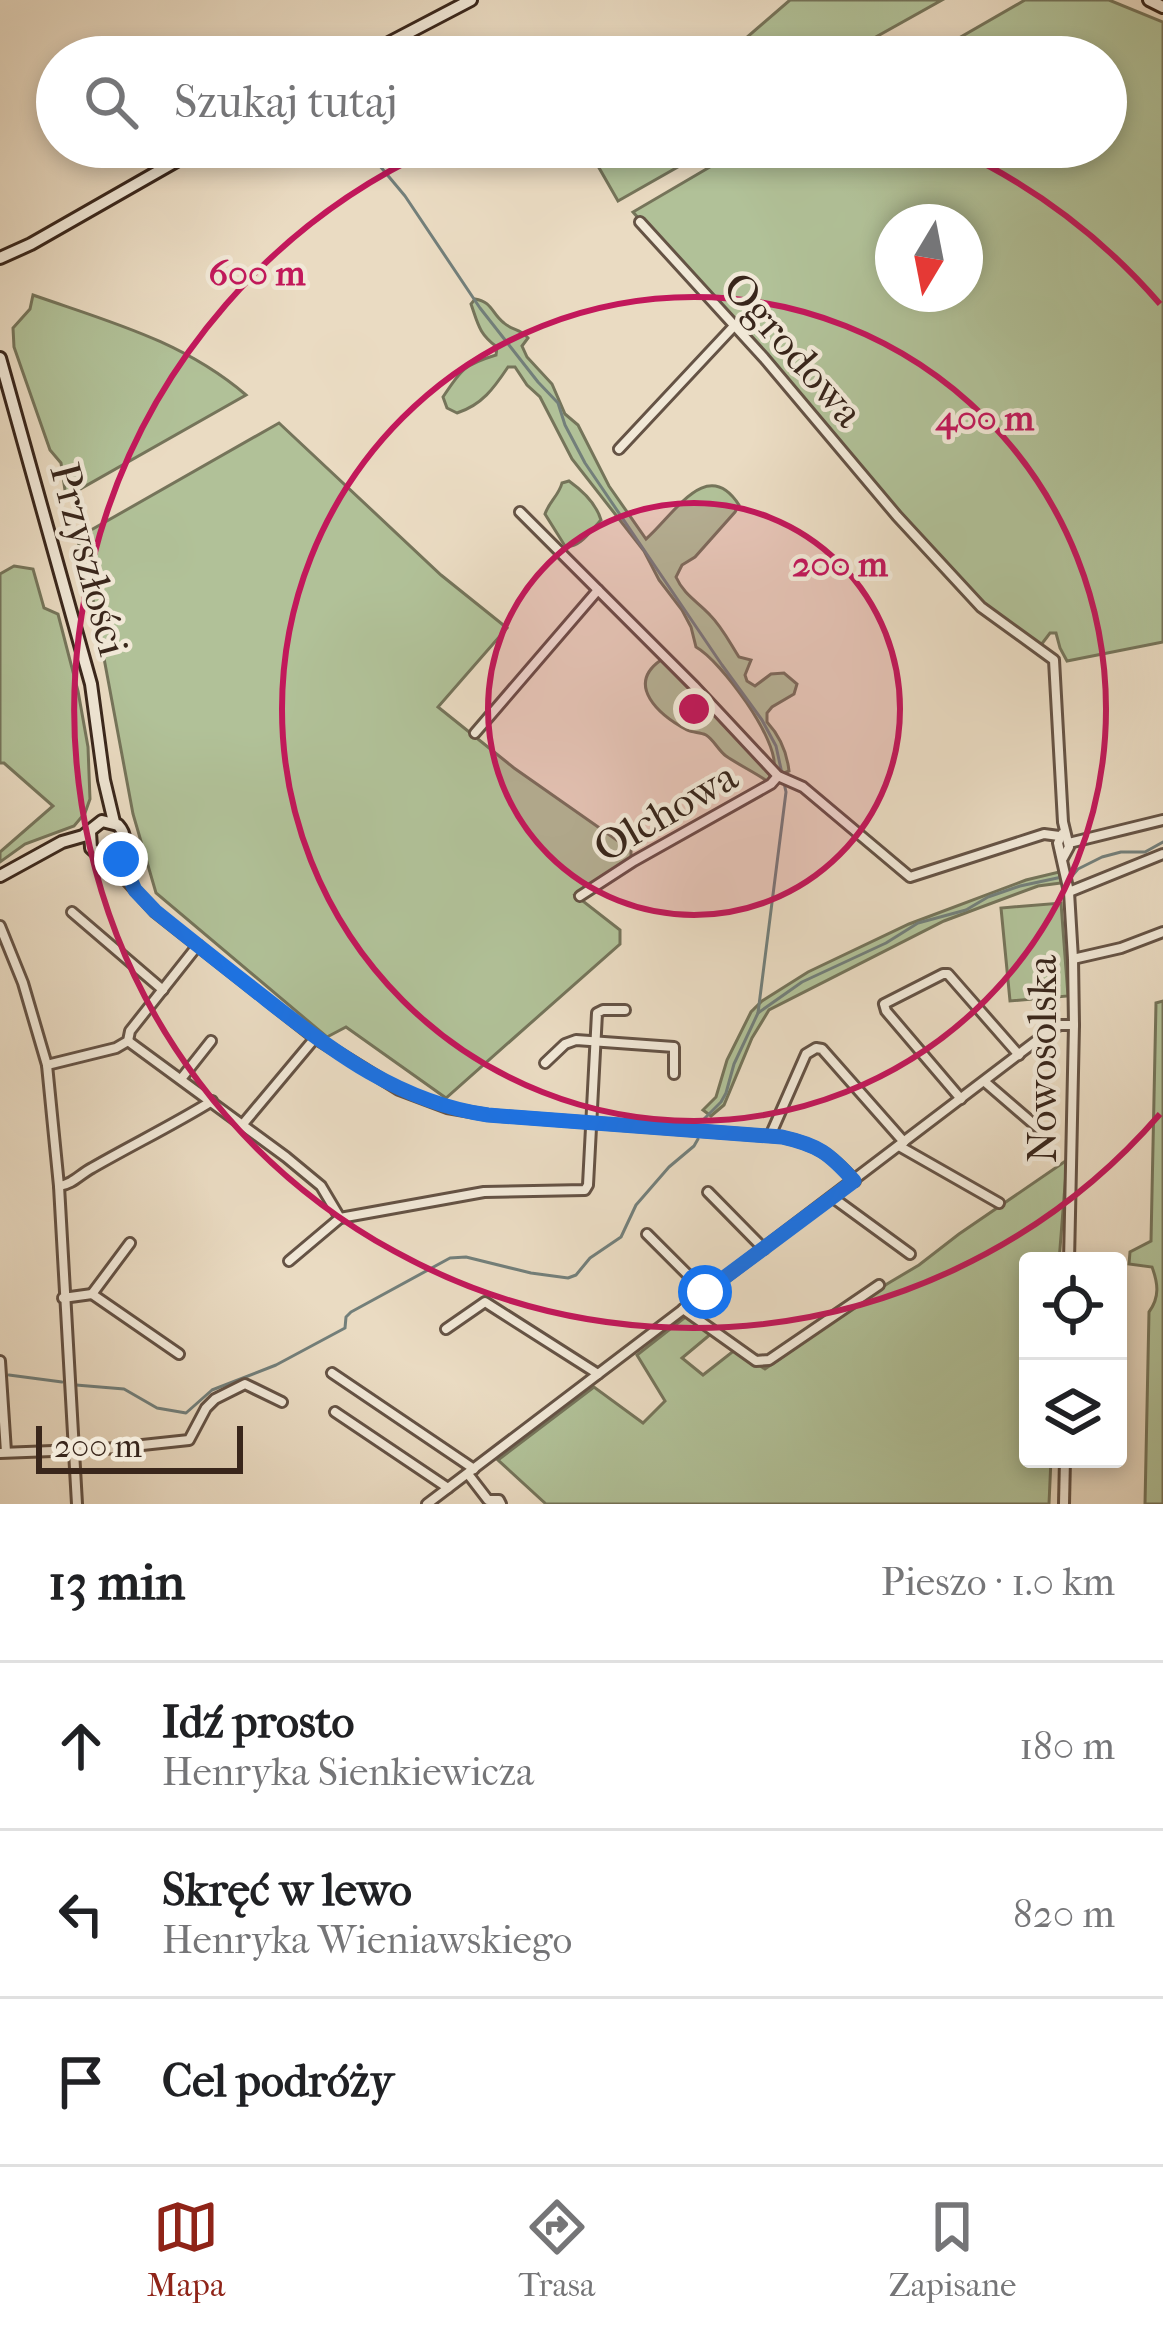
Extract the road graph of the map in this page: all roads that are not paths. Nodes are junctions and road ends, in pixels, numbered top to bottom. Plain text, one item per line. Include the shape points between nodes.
1 (471, 0) edge
2 (1149, 0) edge
3 (1163, 7) edge
4 (402, 36) edge
5 (165, 168) edge
6 (640, 222) dead end
7 (22, 250) junction
8 (0, 258) edge
9 (0, 269) edge
10 (735, 325) junction
11 (0, 358) edge
12 (619, 449) dead end
13 (520, 512) dead end
14 (598, 590) junction
15 (1057, 664) joint
16 (475, 733) dead end
17 (778, 776) junction
18 (104, 780) junction
19 (1163, 820) edge
20 (114, 822) junction
21 (94, 828) junction
22 (1064, 838) junction
23 (91, 848) junction
24 (48, 849) junction
25 (121, 851) junction
26 (1163, 854) edge
27 (105, 857) junction
28 (2, 877) edge
29 (135, 890) junction
30 (1069, 892) junction
31 (580, 896) dead end
32 (72, 912) dead end
33 (0, 926) edge
34 (1163, 932) edge
35 (198, 945) junction
36 (1072, 958) junction
37 (163, 990) junction
38 (625, 1010) dead end
39 (1074, 1025) junction
40 (316, 1038) junction
41 (596, 1040) junction
42 (128, 1041) junction
43 (211, 1041) dead end
44 (1019, 1055) junction
45 (545, 1064) dead end
46 (47, 1065) junction
47 (674, 1074) dead end
48 (181, 1079) junction
49 (984, 1082) junction
50 (961, 1099) junction
51 (212, 1101) junction
52 (592, 1122) junction
53 (243, 1124) junction
54 (1043, 1132) dead end
55 (770, 1136) junction
56 (902, 1144) junction
57 (854, 1181) junction
58 (59, 1186) junction
59 (708, 1192) dead end
60 (832, 1197) junction
61 (998, 1203) dead end
62 (340, 1218) junction
63 (647, 1234) dead end
64 (130, 1243) dead end
65 (764, 1249) junction
66 (1069, 1252) edge
67 (910, 1254) dead end
68 (289, 1261) dead end
69 (879, 1285) dead end
70 (705, 1292) junction
71 (92, 1294) junction
72 (64, 1298) junction
73 (683, 1309) junction
74 (446, 1329) dead end
75 (179, 1354) dead end
76 (0, 1360) edge
77 (332, 1373) dead end
78 (598, 1374) junction
79 (282, 1402) dead end
80 (2, 1411) edge
81 (335, 1412) dead end
82 (73, 1449) junction
83 (3, 1452) edge
84 (1065, 1468) edge
85 (471, 1472) junction
86 (448, 1488) junction
87 (77, 1504) edge
88 (428, 1504) edge
89 (501, 1504) edge
90 (1064, 1504) edge

1 - 4 street
2 - 3 street
5 - 7 street
6 - 10 street, Ogrodowa
7 - 8 street
7 - 9 street
10 - 12 street
10 - 15 street, Ogrodowa via 981,608
11 - 18 street, Przyszłości via 91,684
13 - 14 street
14 - 16 street
14 - 17 street
15 - 22 street, Nowosolska
17 - 22 street via 803,787 910,877 1041,835
17 - 31 street, Olchowa
18 - 20 street, Przyszłości
18 - 21 street, Przyszłości
19 - 22 street
20 - 21 street
20 - 25 street via 124,835
21 - 23 street
21 - 24 street
22 - 30 street, Nowosolska
23 - 24 street
23 - 27 street
24 - 28 street
25 - 27 street
25 - 29 street
26 - 30 street
27 - 29 street
29 - 35 street
30 - 36 street, Nowosolska
32 - 37 street
33 - 46 street
34 - 36 street
35 - 37 street
35 - 40 street
36 - 39 street, Nowosolska
37 - 42 street
38 - 41 street via 597,1013
39 - 44 street via 1054,1028
39 - 66 street, Nowosolska
40 - 52 street via 385,1082 446,1108
40 - 53 street
41 - 45 street via 565,1044
41 - 47 street via 674,1047
41 - 52 street
42 - 46 street
42 - 48 street
43 - 48 street
44 - 49 street
44 - 50 street via 946,974 884,1004
46 - 58 street
48 - 51 street
49 - 50 street
49 - 54 street
50 - 56 street
51 - 53 street
51 - 58 street
52 - 55 street
52 - 62 street via 585,1190 484,1192
53 - 62 street via 321,1186
55 - 56 street via 806,1054 816,1048
55 - 57 street via 826,1151
56 - 57 street
56 - 61 street
57 - 60 street
58 - 72 street
59 - 65 street
60 - 65 street
60 - 67 street
62 - 68 street
63 - 70 street
64 - 71 street
65 - 70 street
69 - 73 street via 769,1360 756,1361
70 - 73 street
71 - 72 street
71 - 75 street
72 - 82 street
73 - 78 street
74 - 78 street via 485,1302
76 - 80 street
77 - 85 street
78 - 85 street
79 - 82 street via 244,1384 214,1399 189,1439
80 - 83 street
81 - 86 street
82 - 83 street
82 - 87 street
84 - 90 street
85 - 86 street
85 - 89 street via 488,1500
86 - 88 street

